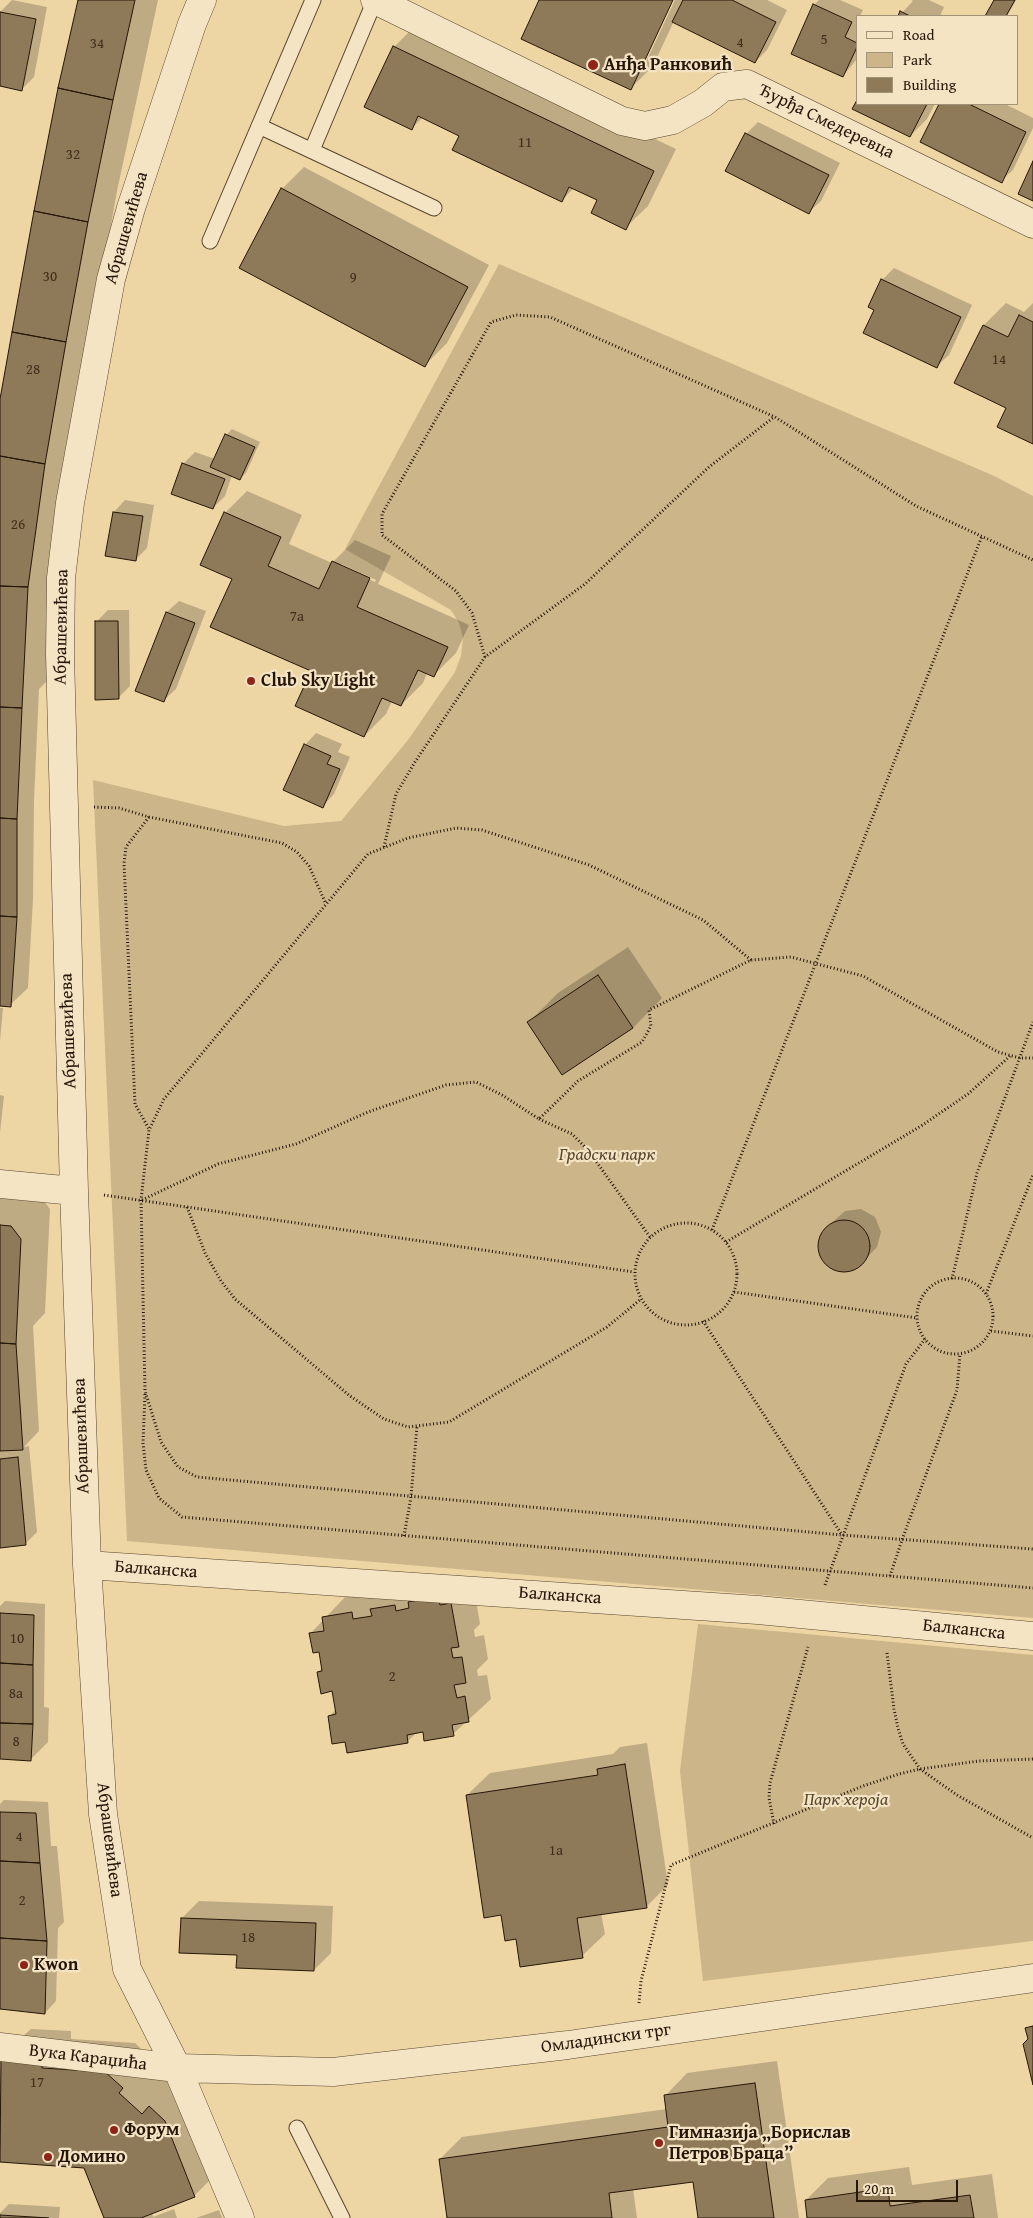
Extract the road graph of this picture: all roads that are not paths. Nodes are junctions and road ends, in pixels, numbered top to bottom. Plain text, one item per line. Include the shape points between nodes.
1 (202, 0) edge
2 (312, 0) edge
3 (375, 0) edge
4 (259, 126) junction
5 (312, 150) junction
6 (434, 208) dead end
7 (1033, 224) edge
8 (210, 241) dead end
9 (0, 1184) edge
10 (74, 1191) junction
11 (87, 1565) junction
12 (1033, 1636) edge
13 (1033, 1978) edge
14 (0, 2047) edge
15 (177, 2068) junction
16 (297, 2128) dead end
17 (240, 2218) edge
18 (342, 2218) edge

1 - 10 street, Абрашевићева via 140,180 111,279 70,503 62,578 60,654
2 - 4 lane
3 - 5 lane
3 - 7 street, Ђурђа Смедеревца via 622,121 645,126 673,120 723,88 747,84
4 - 5 lane
4 - 8 lane
5 - 6 lane
9 - 10 street
10 - 11 street, Абрашевићева
11 - 12 street, Балканска via 758,1610
11 - 15 street, Абрашевићева via 103,1814 128,1969
13 - 15 street, Омладински трг via 636,2035 333,2072
14 - 15 street, Вука Караџића
15 - 17 street, Абрашевићева
16 - 18 lane

